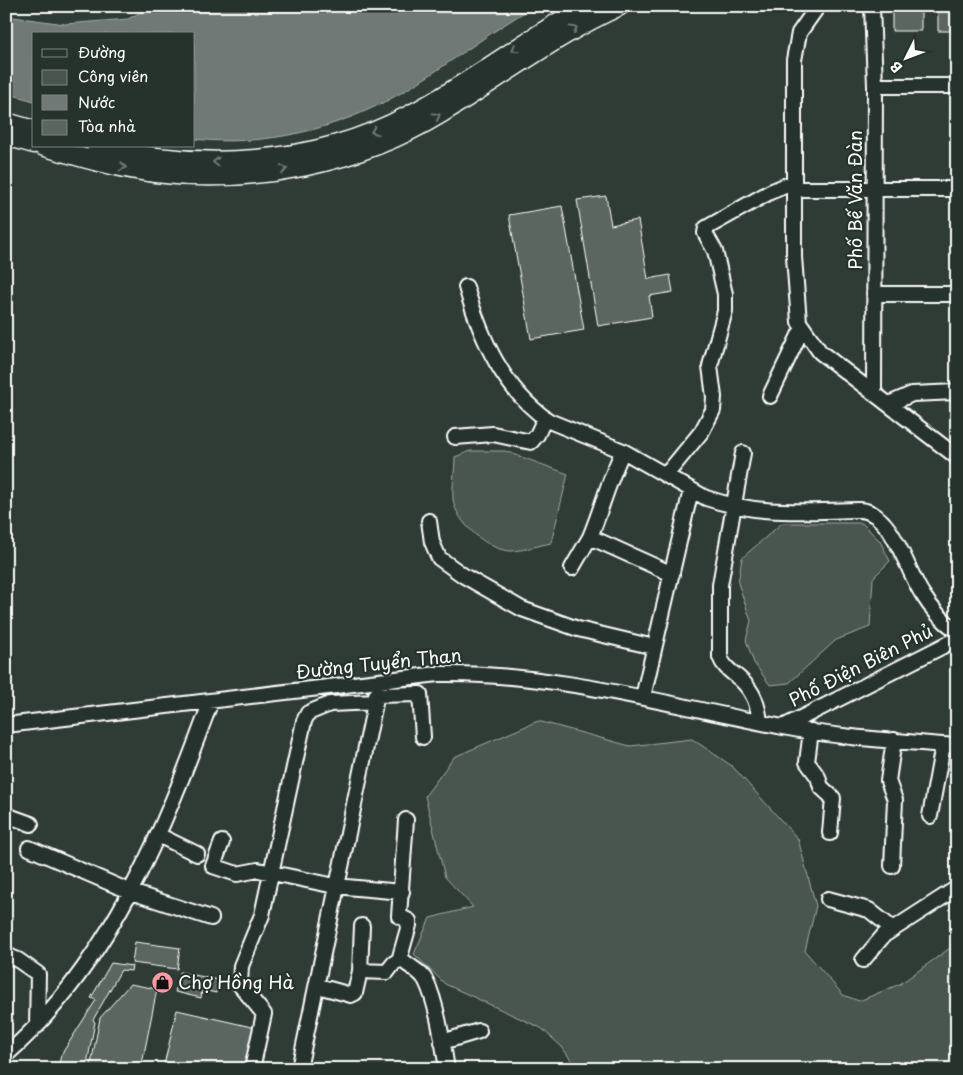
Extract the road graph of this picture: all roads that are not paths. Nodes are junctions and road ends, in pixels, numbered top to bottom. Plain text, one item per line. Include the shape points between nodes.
1 (586, 6) edge
2 (620, 6) edge
3 (818, 6) edge
4 (872, 6) edge
5 (875, 86) junction
6 (957, 86) edge
7 (6, 122) edge
8 (32, 129) edge
9 (6, 136) edge
10 (32, 143) edge
11 (50, 148) edge
12 (106, 148) edge
13 (795, 186) junction
14 (874, 188) junction
15 (957, 189) edge
16 (466, 287) dead end
17 (874, 294) junction
18 (957, 294) edge
19 (802, 329) junction
20 (957, 392) edge
21 (874, 393) junction
22 (770, 396) dead end
23 (889, 404) junction
24 (545, 418) junction
25 (455, 437) dead end
26 (623, 451) junction
27 (743, 453) dead end
28 (957, 457) edge
29 (666, 475) junction
30 (691, 490) junction
31 (733, 507) junction
32 (429, 521) dead end
33 (590, 537) junction
34 (572, 568) dead end
35 (672, 574) junction
36 (957, 631) edge
37 (957, 639) edge
38 (654, 647) junction
39 (380, 681) junction
40 (314, 689) junction
41 (642, 697) junction
42 (376, 699) junction
43 (210, 701) junction
44 (317, 708) junction
45 (760, 722) junction
46 (6, 725) edge
47 (783, 727) junction
48 (811, 731) junction
49 (423, 737) dead end
50 (894, 740) junction
51 (950, 745) edge
52 (6, 815) edge
53 (930, 816) dead end
54 (406, 820) dead end
55 (31, 824) dead end
56 (830, 833) dead end
57 (158, 835) junction
58 (222, 842) dead end
59 (30, 848) dead end
60 (197, 854) dead end
61 (892, 866) dead end
62 (272, 873) junction
63 (335, 886) junction
64 (957, 888) edge
65 (131, 892) junction
66 (402, 892) junction
67 (828, 899) dead end
68 (211, 918) dead end
69 (362, 926) dead end
70 (893, 929) junction
71 (6, 956) edge
72 (401, 959) junction
73 (863, 960) dead end
74 (360, 971) junction
75 (318, 986) junction
76 (37, 1026) junction
77 (479, 1031) dead end
78 (442, 1042) junction
79 (6, 1055) edge
80 (252, 1069) edge
81 (299, 1069) edge
82 (447, 1069) edge

1 -> 12 main road via 408,116 380,129 323,147 287,156 222,162 155,158
11 -> 2 main road via 154,173 190,176 258,174 318,163 414,129 560,36
3 - 13 street via 804,23 796,41
4 - 5 street, Phố Bế Văn Đàn
5 - 6 street
5 - 14 street, Phố Bế Văn Đàn
7 - 8 main road
9 - 10 main road
13 - 14 street
13 - 19 street via 795,285
13 - 29 street via 770,192 706,228 705,234 715,251 725,294 725,311 710,366 713,410 702,431
14 - 15 street
14 - 17 street, Phố Bế Văn Đàn
16 - 24 street via 483,337 498,365 528,404
17 - 18 street
17 - 21 street, Phố Bế Văn Đàn
19 - 21 street via 820,352
19 - 22 street
20 - 23 street via 912,394
21 - 23 street
23 - 28 street
24 - 25 street via 538,435 530,442 493,434
24 - 26 street
26 - 29 street
26 - 33 street
27 - 31 street
29 - 30 street
30 - 31 street
30 - 35 street
31 - 36 street via 757,511 864,510 873,513 899,547 921,594 933,610
31 - 45 street via 720,585 720,657 756,700
32 - 38 street via 432,542 439,558 522,609 578,630
33 - 34 street
33 - 35 street
35 - 38 street
37 - 47 street, Phố Điện Biên Phủ
38 - 41 street
39 - 40 street, Đường Tuyển Than
39 - 41 street, Đường Tuyển Than via 438,674 501,675 566,682
39 - 42 street
40 - 43 street, Đường Tuyển Than
40 - 44 street
41 - 45 street, Đường Tuyển Than
42 - 44 street
42 - 49 street via 420,694
42 - 63 street
43 - 46 street, Đường Tuyển Than
43 - 57 street
44 - 62 street via 308,712 304,721
45 - 47 street, Đường Tuyển Than
47 - 48 street, Đường Tuyển Than
48 - 50 street, Đường Tuyển Than
48 - 56 street via 807,762 821,787 833,798
50 - 51 street, Đường Tuyển Than
50 - 61 street via 888,781 895,800
51 - 53 street
52 - 55 street
54 - 66 street
57 - 60 street
57 - 65 street
58 - 62 street via 214,867 237,874 258,870
59 - 65 street
62 - 63 street
62 - 80 street via 262,916 241,966 240,985 264,1014
63 - 66 street
63 - 75 street
64 - 70 street
65 - 68 street
65 - 76 street via 83,967
66 - 72 street via 399,916 409,921 409,925
67 - 70 street via 869,910
69 - 74 street
70 - 73 street
71 - 76 street via 38,974
72 - 74 street via 387,972
72 - 78 street via 418,970 426,980
74 - 75 street via 354,995
75 - 81 street
76 - 79 street
77 - 78 street
78 - 82 street

